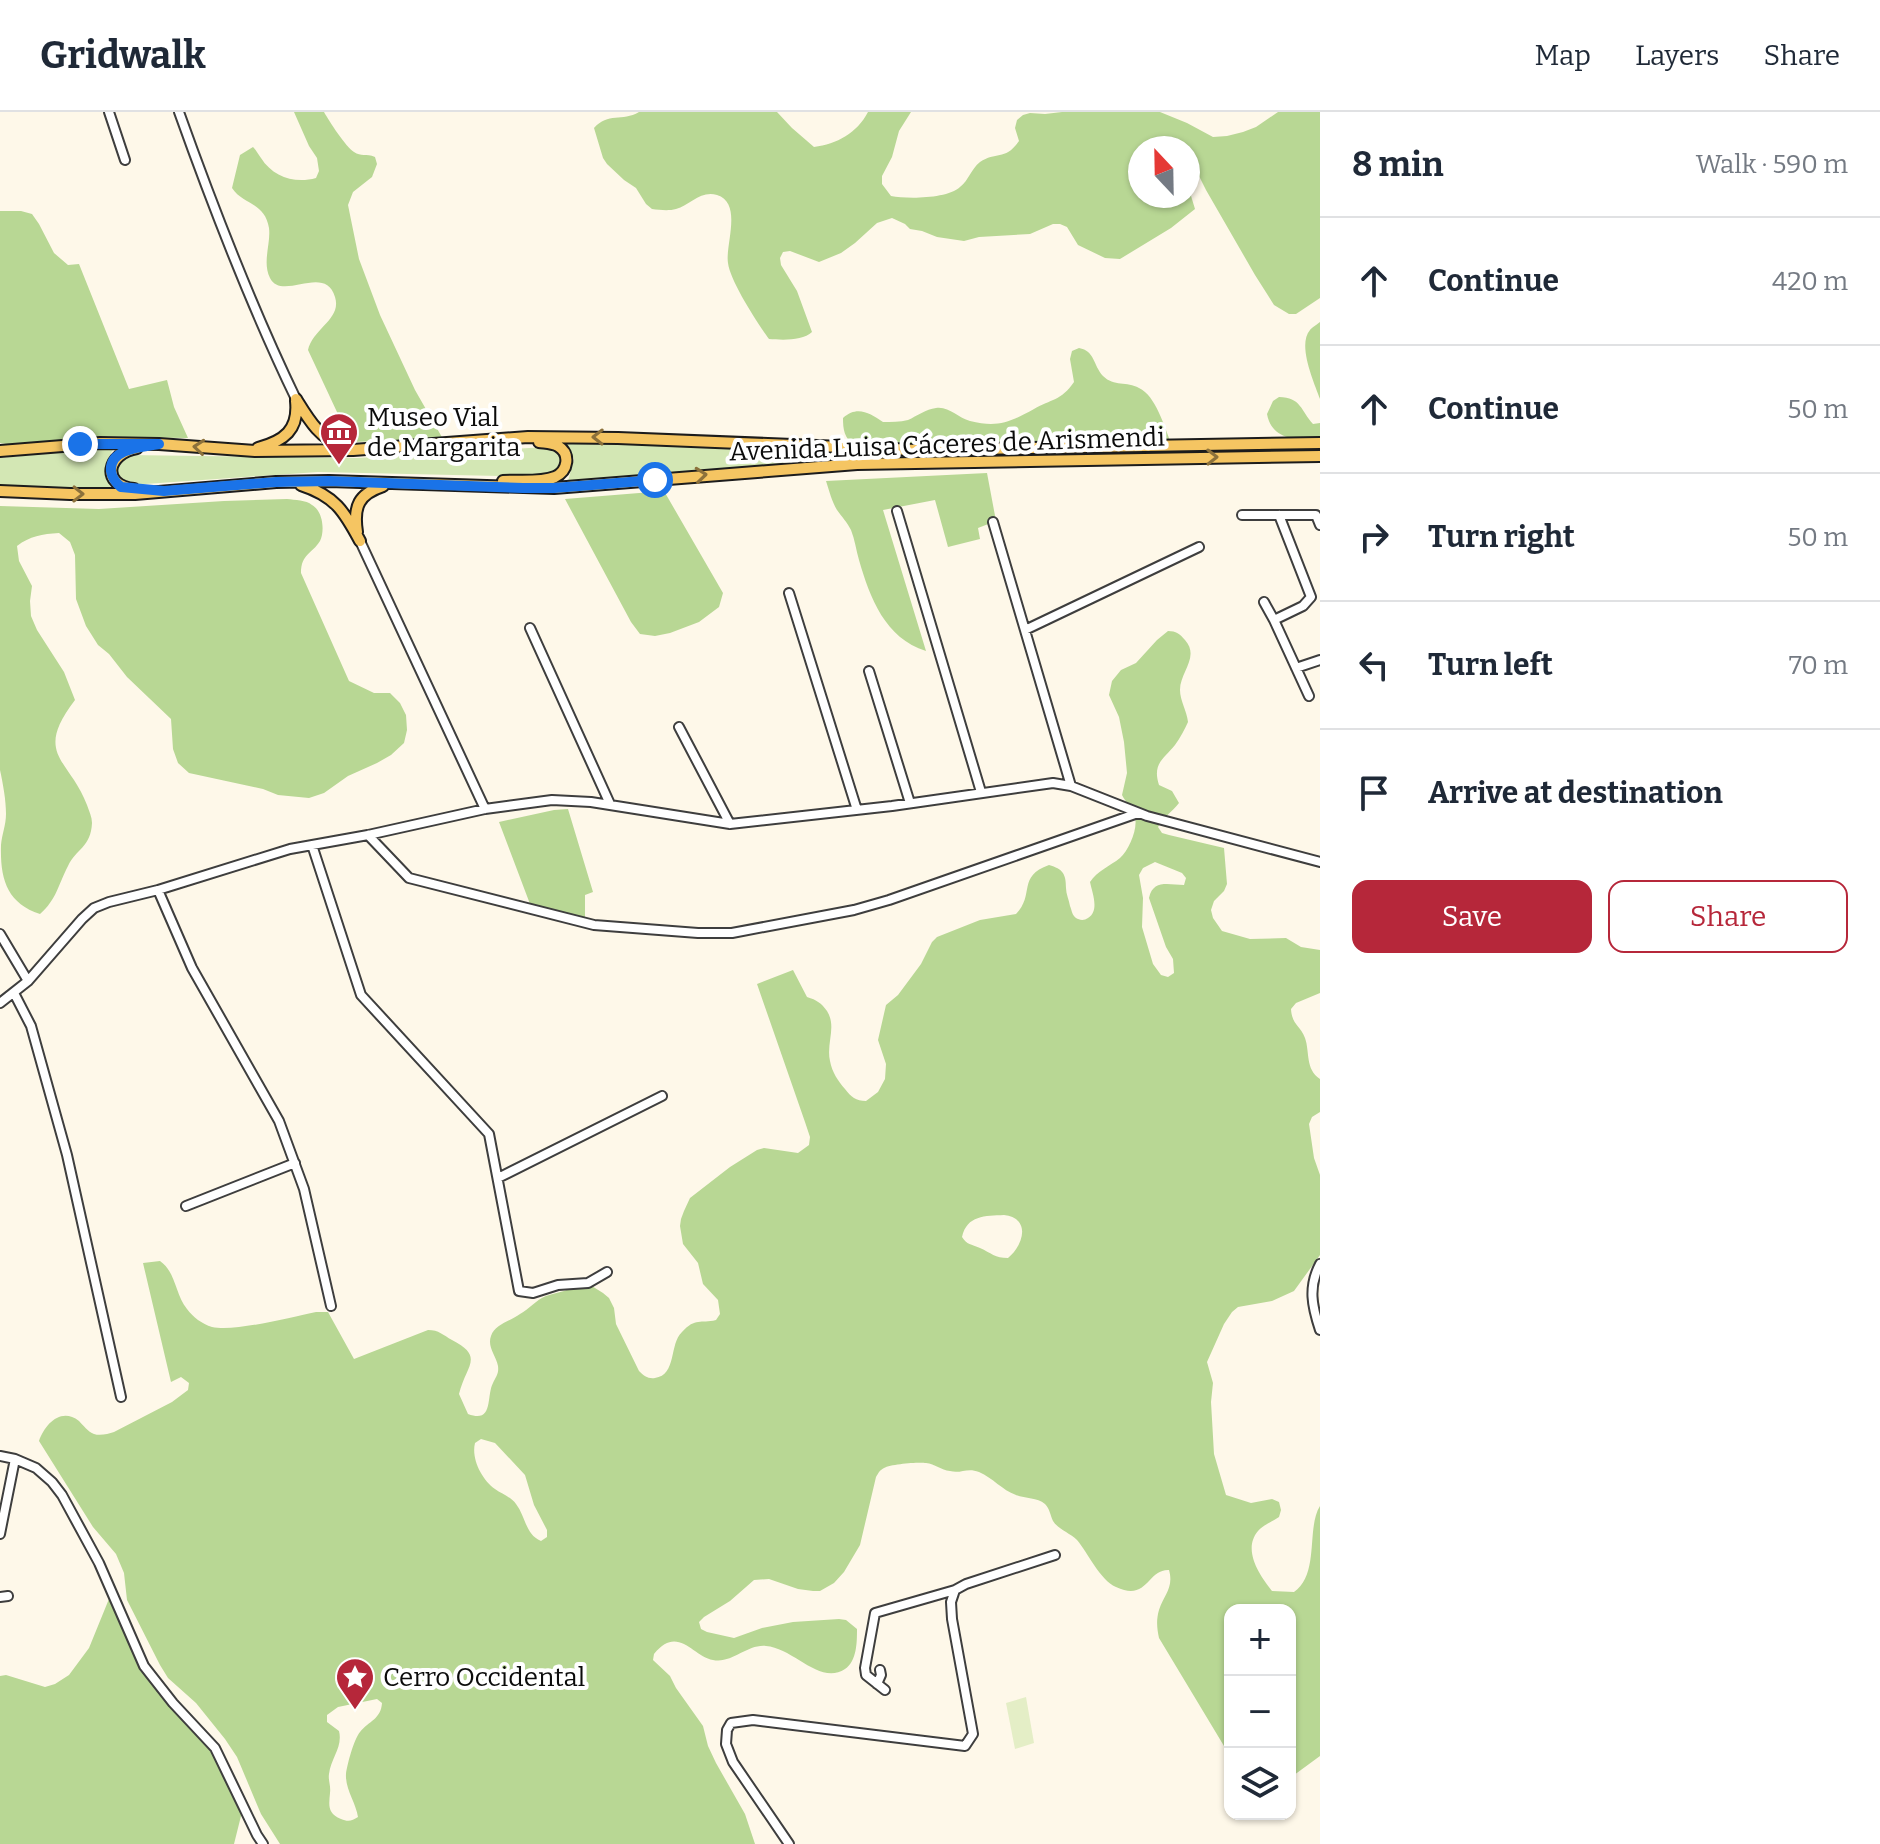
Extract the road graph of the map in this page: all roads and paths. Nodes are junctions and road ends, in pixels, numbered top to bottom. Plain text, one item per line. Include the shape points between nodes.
1 (109, 112) edge
2 (179, 112) edge
3 (125, 160) dead end
4 (296, 399) junction
5 (459, 442) junction
6 (1320, 443) edge
7 (159, 444) junction
8 (249, 450) junction
9 (353, 450) junction
10 (0, 451) edge
11 (1319, 456) edge
12 (292, 482) junction
13 (392, 483) junction
14 (421, 484) junction
15 (0, 491) edge
16 (164, 491) junction
17 (897, 511) dead end
18 (1242, 515) dead end
19 (1279, 515) junction
20 (1318, 515) edge
21 (993, 522) dead end
22 (1320, 525) edge
23 (360, 541) junction
24 (1199, 547) dead end
25 (789, 593) dead end
26 (1264, 602) dead end
27 (1274, 620) junction
28 (530, 628) dead end
29 (1025, 630) junction
30 (1320, 660) edge
31 (1296, 668) junction
32 (869, 671) dead end
33 (1309, 696) dead end
34 (679, 727) dead end
35 (1071, 786) junction
36 (981, 792) junction
37 (910, 803) junction
38 (610, 804) junction
39 (485, 809) junction
40 (857, 810) junction
41 (1138, 813) junction
42 (730, 824) junction
43 (368, 835) junction
44 (312, 845) junction
45 (1320, 862) edge
46 (158, 890) junction
47 (0, 934) edge
48 (28, 981) junction
49 (14, 993) junction
50 (0, 1003) edge
51 (662, 1096) dead end
52 (295, 1163) junction
53 (498, 1178) junction
54 (186, 1206) dead end
55 (1320, 1264) edge
56 (607, 1272) dead end
57 (331, 1306) dead end
58 (1320, 1330) edge
59 (121, 1397) dead end
60 (0, 1456) edge
61 (15, 1459) junction
62 (2, 1517) edge
63 (0, 1534) edge
64 (1055, 1555) dead end
65 (955, 1590) junction
66 (880, 1670) dead end
67 (877, 1684) junction
68 (885, 1690) dead end
69 (263, 1844) edge
70 (789, 1844) edge

1 - 3 street
2 - 4 street via 246,288
4 - 8 main road via 298,413 290,431 277,442
4 - 9 main road via 319,433
6 -> 5 main road, Avenida Luisa Cáceres de Arismendi via 916,450 618,438
5 - 9 main road, Avenida Luisa Cáceres de Arismendi
5 - 14 main road via 553,444 564,451 566,468 546,479
8 -> 7 main road, Avenida Luisa Cáceres de Arismendi
7 - 10 main road, Avenida Luisa Cáceres de Arismendi
7 - 16 main road via 122,452 111,471 121,487
8 - 9 main road, Avenida Luisa Cáceres de Arismendi
14 -> 11 main road, Avenida Luisa Cáceres de Arismendi via 554,488 898,462
12 - 13 main road, Avenida Luisa Cáceres de Arismendi
12 - 16 main road, Avenida Luisa Cáceres de Arismendi
12 - 23 main road via 332,499
13 - 14 main road, Avenida Luisa Cáceres de Arismendi
13 - 23 main road via 361,498 356,516
15 -> 16 main road, Avenida Luisa Cáceres de Arismendi
17 - 36 street
18 - 19 street
19 - 20 street
19 - 27 street via 1311,597
20 - 22 street
21 - 29 street
23 - 39 street
24 - 29 street
25 - 40 street
26 - 27 street
27 - 31 street
28 - 38 street
29 - 35 street
30 - 31 street
31 - 33 street
32 - 37 street
34 - 42 street
35 - 36 street via 1053,783
35 - 41 street
36 - 37 street
37 - 40 street
38 - 39 street via 552,800
38 - 42 street
39 - 43 street
40 - 42 street
41 - 43 street via 889,900 732,933 594,925 409,878
41 - 45 street
43 - 44 street
44 - 46 street
44 - 53 street via 361,995 489,1134
46 - 48 street via 94,908
46 - 52 street via 192,968 279,1121
47 - 48 street
48 - 49 street
49 - 50 street
49 - 59 street via 31,1026 67,1155
51 - 53 street
52 - 54 street
52 - 57 street
53 - 56 street via 519,1291 588,1283
55 - 58 street via 1312,1288
60 - 61 street
61 - 62 street
61 - 69 street via 36,1468 62,1495 144,1666 215,1748
62 - 63 street
64 - 65 street
65 - 67 street via 875,1613 865,1668
65 - 70 street via 952,1619 973,1734 965,1746 753,1720 731,1723 726,1744 733,1762
66 - 67 street
67 - 68 street

